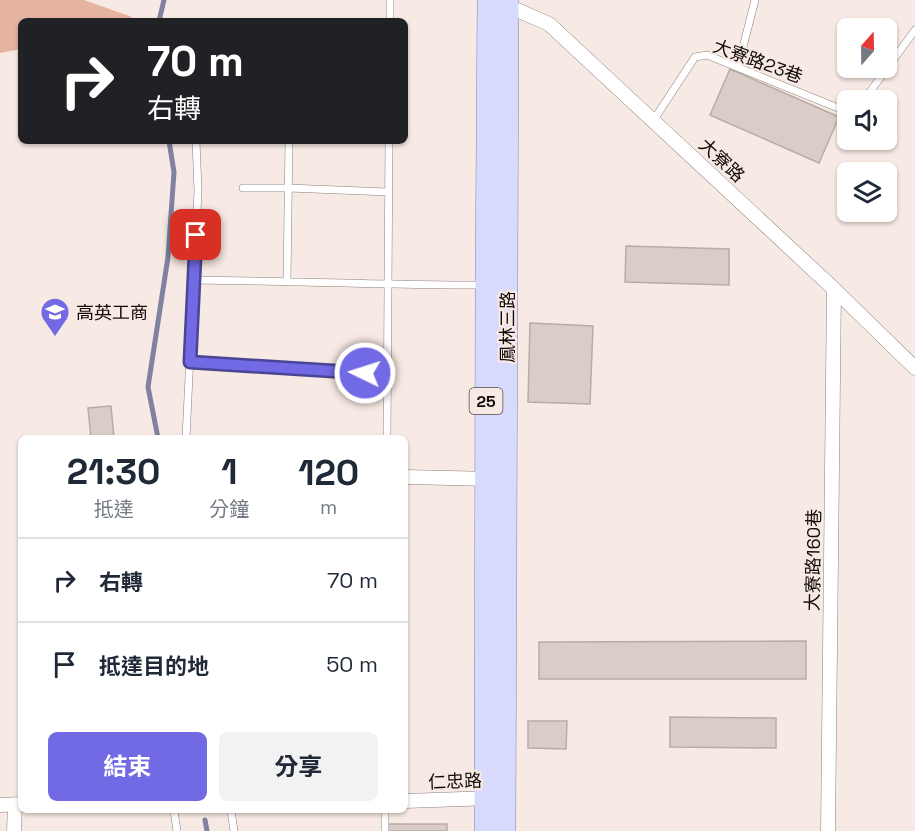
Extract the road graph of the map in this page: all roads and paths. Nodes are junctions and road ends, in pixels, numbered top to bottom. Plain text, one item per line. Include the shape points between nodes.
1 (390, 0) edge
2 (755, 0) edge
3 (498, 3) edge
4 (390, 18) edge
5 (915, 30) edge
6 (738, 67) junction
7 (871, 90) edge
8 (837, 108) edge
9 (653, 121) junction
10 (196, 144) edge
11 (289, 144) edge
12 (389, 144) edge
13 (243, 188) dead end
14 (288, 188) junction
15 (388, 192) junction
16 (194, 280) junction
17 (287, 281) junction
18 (388, 285) junction
19 (486, 285) junction
20 (834, 289) junction
21 (190, 362) junction
22 (915, 368) edge
23 (387, 374) junction
24 (186, 435) edge
25 (387, 435) edge
26 (408, 477) edge
27 (496, 479) junction
28 (496, 798) junction
29 (408, 801) edge
30 (0, 805) edge
31 (18, 805) edge
32 (174, 813) edge
33 (231, 813) edge
34 (385, 813) edge
35 (14, 831) edge
36 (177, 831) edge
37 (234, 831) edge
38 (385, 831) edge
39 (485, 831) edge
40 (506, 831) edge
41 (828, 831) edge

1 - 4 lane
2 - 6 lane
3 - 9 street, 大寮路 via 549,24
3 - 19 main road, 鳳林三路 / 25
3 - 27 main road, 鳳林三路 / 25
5 - 7 lane
6 - 8 lane, 大寮路23巷
6 - 9 lane, 大寮路23巷 via 707,55 695,57
9 - 20 street, 大寮路
10 - 16 lane
11 - 14 lane
12 - 15 lane
13 - 14 lane
14 - 15 lane
14 - 17 lane
15 - 18 lane
16 - 17 lane
16 - 21 lane
17 - 18 lane
18 - 19 lane
18 - 23 lane
19 - 27 main road, 鳳林三路 / 25
20 - 22 street, 大寮路
20 - 41 street, 大寮路160巷
21 - 23 lane
21 - 24 lane
23 - 25 lane
26 - 27 street
27 - 28 main road, 鳳林三路 / 25
28 - 29 street, 仁忠路
28 - 39 main road, 25
28 - 40 main road, 25
30 - 31 street
31 - 35 street
32 - 36 lane
33 - 37 lane
34 - 38 lane

